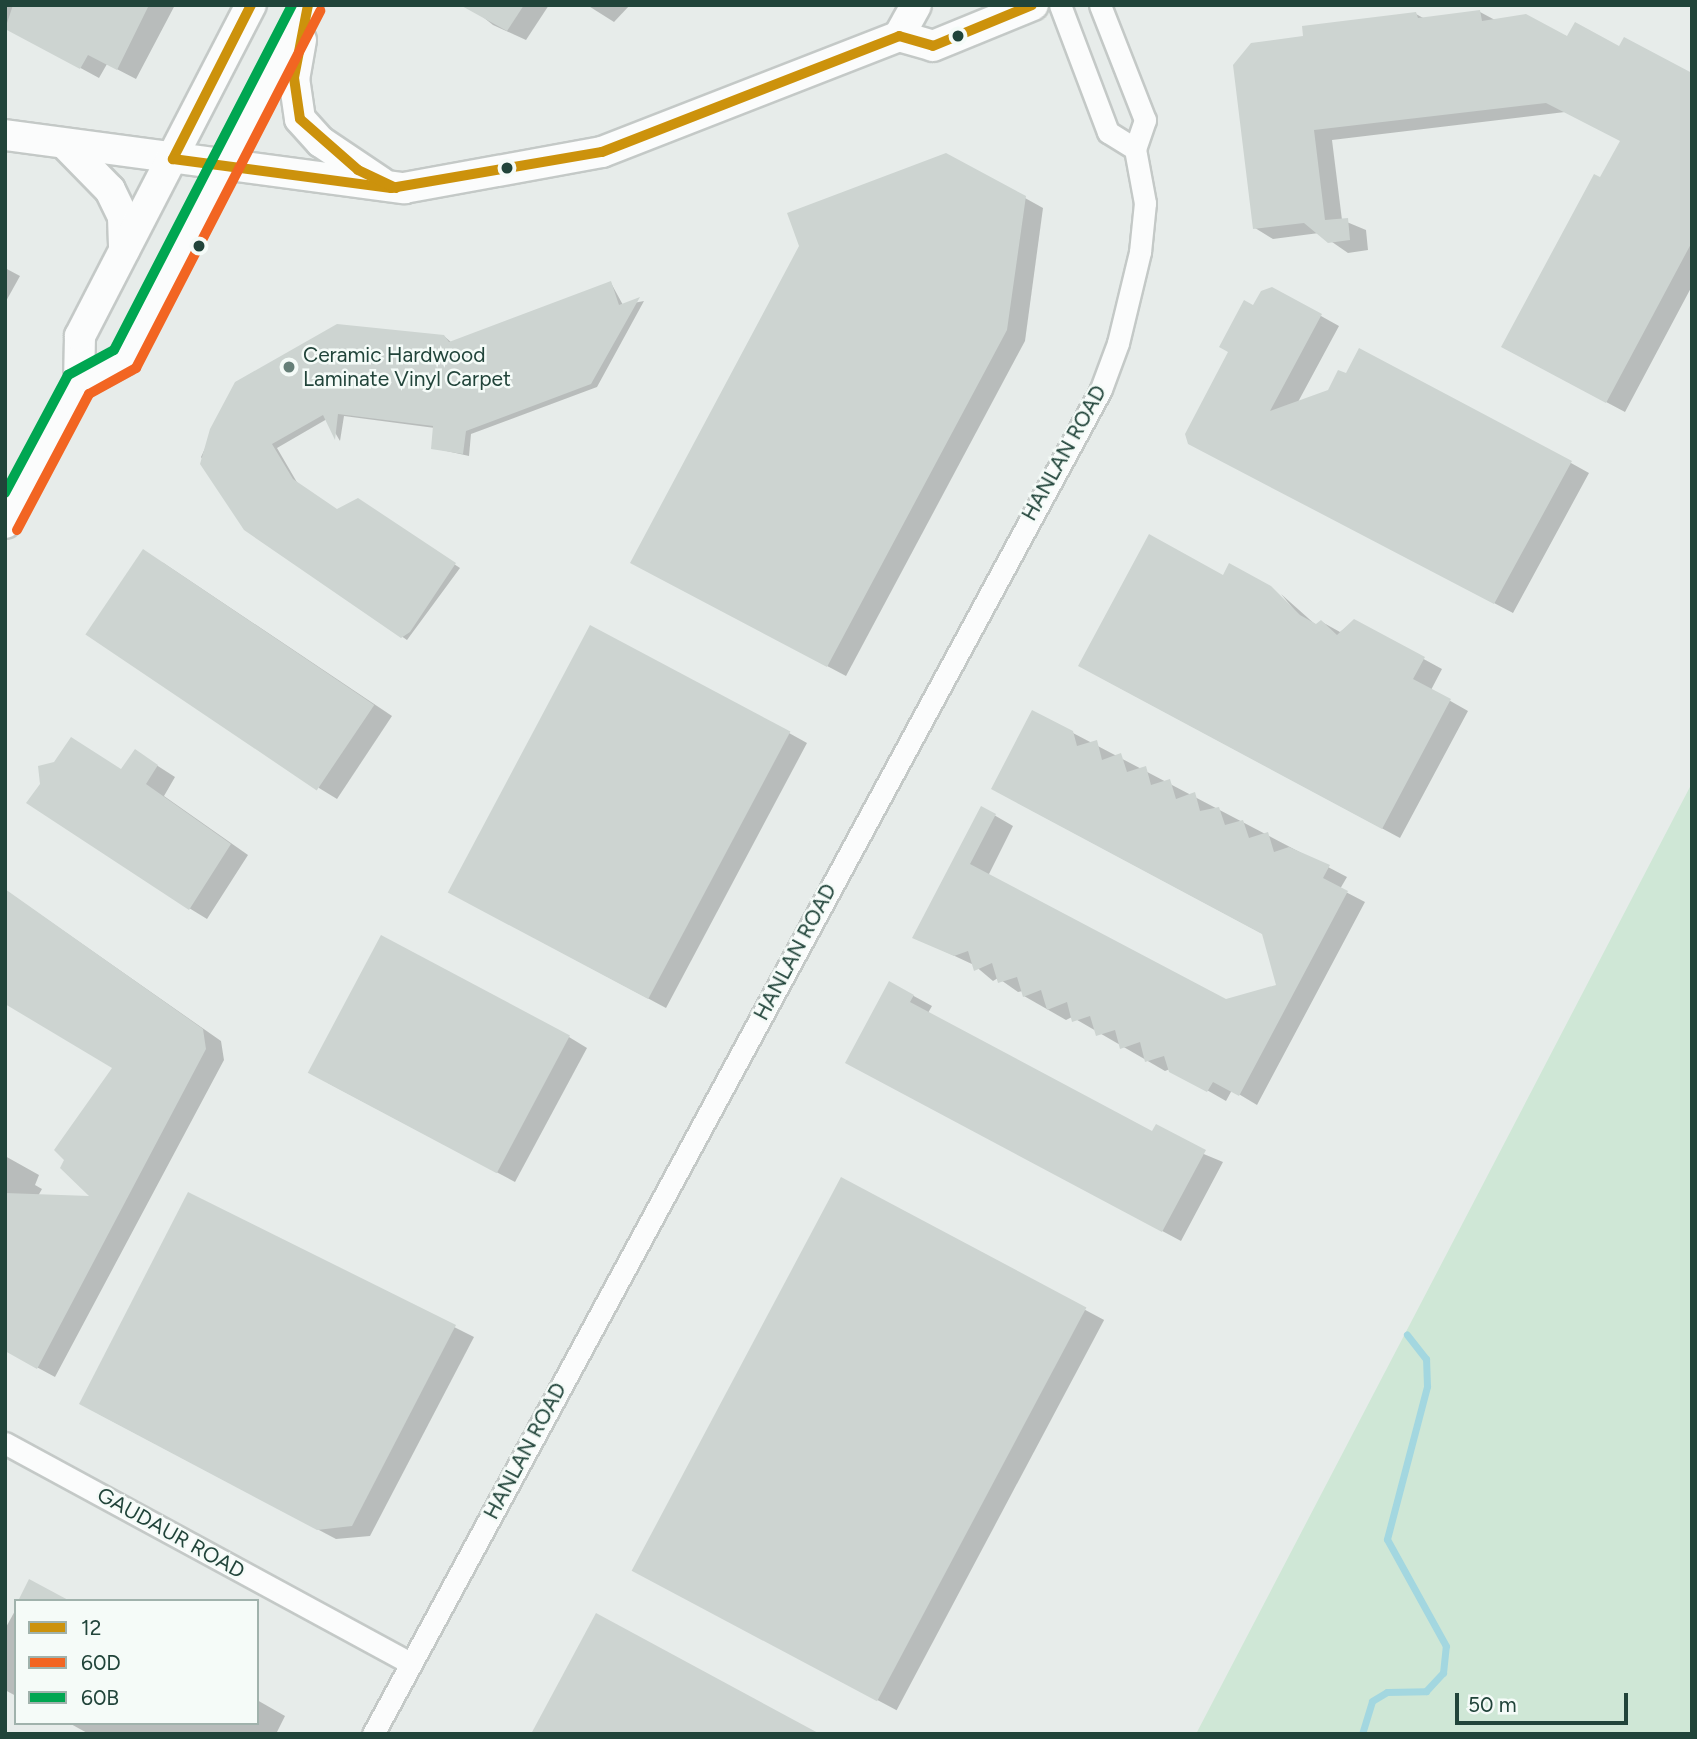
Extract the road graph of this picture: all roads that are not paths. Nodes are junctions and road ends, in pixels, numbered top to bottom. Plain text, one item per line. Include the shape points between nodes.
1 (251, 5) edge
2 (308, 5) edge
3 (916, 5) edge
4 (1034, 5) edge
5 (1060, 5) edge
6 (1100, 5) edge
7 (899, 36) junction
8 (5, 135) edge
9 (65, 144) junction
10 (1135, 149) junction
11 (173, 159) junction
12 (224, 166) junction
13 (391, 188) junction
14 (124, 250) junction
15 (79, 384) junction
16 (5, 523) edge
17 (5, 1443) edge
18 (411, 1663) junction
19 (373, 1734) edge

1 - 11 main road
2 - 12 main road
2 - 13 main road via 294,78 300,119 349,163
3 - 7 main road
4 - 7 main road via 933,46
5 - 10 street via 1108,132
6 - 10 street, HANLAN ROAD via 1145,120
7 - 13 main road via 603,152
8 - 9 main road
9 - 11 main road
9 - 14 main road via 110,190 123,217
10 - 18 street, HANLAN ROAD via 1144,203 1140,252 1118,343 1101,389
11 - 12 main road
11 - 14 main road
12 - 13 main road
12 - 15 main road via 124,360
14 - 15 main road via 80,336
15 - 16 main road
17 - 18 street, GAUDAUR ROAD
18 - 19 street, HANLAN ROAD

